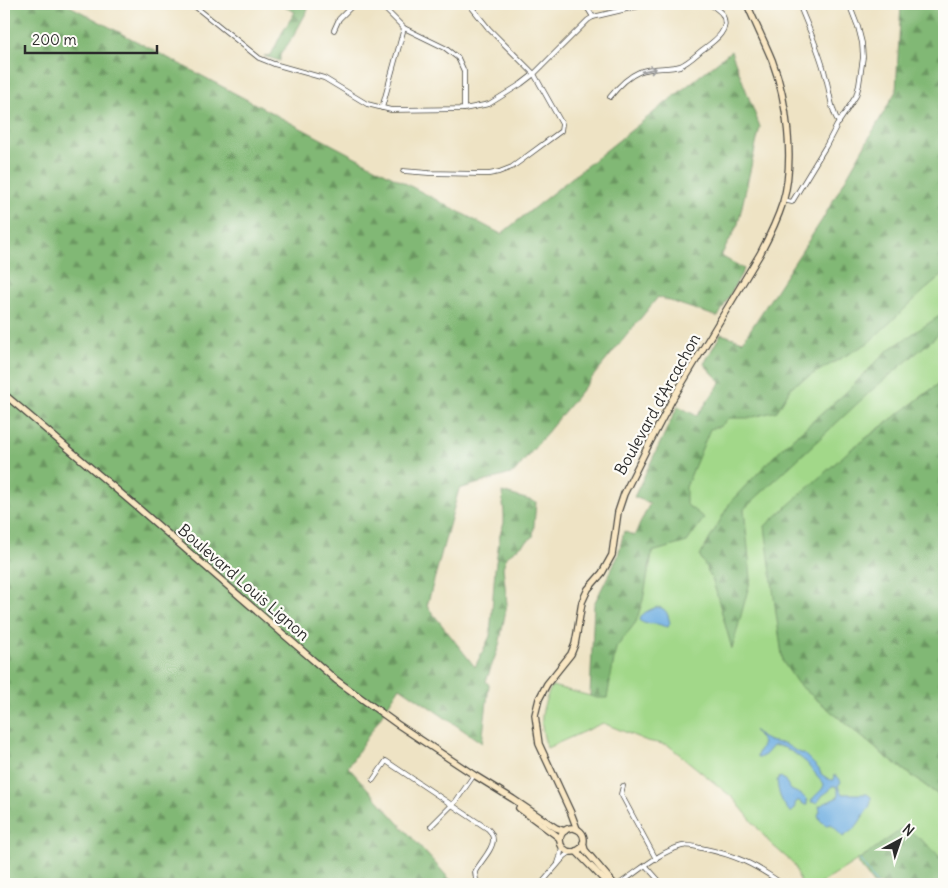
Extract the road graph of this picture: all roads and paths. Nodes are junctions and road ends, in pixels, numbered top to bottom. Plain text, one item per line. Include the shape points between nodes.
1 (192, 4) edge
2 (354, 4) edge
3 (380, 4) edge
4 (469, 4) edge
5 (584, 4) edge
6 (646, 4) edge
7 (710, 4) edge
8 (747, 4) edge
9 (798, 4) edge
10 (849, 4) edge
11 (593, 17) junction
12 (404, 28) junction
13 (334, 30) dead end
14 (534, 74) junction
15 (610, 97) dead end
16 (382, 108) junction
17 (464, 109) junction
18 (839, 123) junction
19 (403, 171) dead end
20 (783, 200) junction
21 (4, 394) edge
22 (475, 776) junction
23 (373, 780) dead end
24 (623, 786) dead end
25 (453, 805) junction
26 (571, 813) junction
27 (431, 826) dead end
28 (577, 829) junction
29 (566, 830) junction
30 (561, 843) junction
31 (583, 843) junction
32 (574, 851) junction
33 (656, 858) junction
34 (646, 866) junction
35 (555, 867) junction
36 (480, 884) edge
37 (542, 884) edge
38 (608, 884) edge
39 (614, 884) edge
40 (619, 884) edge
41 (662, 884) edge
42 (782, 884) edge

1 - 16 street via 259,58 324,78 367,104
2 - 13 street via 339,19
3 - 12 street
4 - 14 street
5 - 11 street
6 - 11 street
15 -> 7 street via 636,73 682,65 717,38 723,32 724,19 721,12
8 - 20 main road, Boulevard d'Arcachon via 772,60 781,92 789,140
9 - 18 street via 826,75 834,116
10 - 18 street via 860,34 863,57 858,91
11 - 14 street
12 - 16 street
12 - 17 street via 458,58 464,71
14 - 17 street via 489,104
14 - 19 street via 562,124 561,131 520,162 489,174
16 - 17 street
18 - 20 street via 792,202
20 - 26 main road, Boulevard d'Arcachon via 760,254 672,400 628,486 618,512 612,555 582,602 571,654 539,699 535,715 539,744
21 - 22 main road, Boulevard Louis Lignon via 336,680
22 - 25 street
22 - 29 main road via 556,828
22 - 30 main road via 556,835
23 - 25 street via 386,761
24 - 33 street via 621,794
25 - 27 street
25 - 36 street via 485,826 493,837 492,846 475,872
26 - 28 main road, Boulevard d'Arcachon
26 - 29 main road
28 - 29 main road
28 - 31 main road via 582,833
29 - 30 main road
30 - 32 main road via 568,851
30 - 35 street
31 - 32 main road
31 - 39 main road via 585,850
32 - 35 street
32 - 38 main road
33 - 34 street
33 - 42 street via 682,846 692,846 740,859
34 - 40 street
34 - 41 street
35 - 37 street

